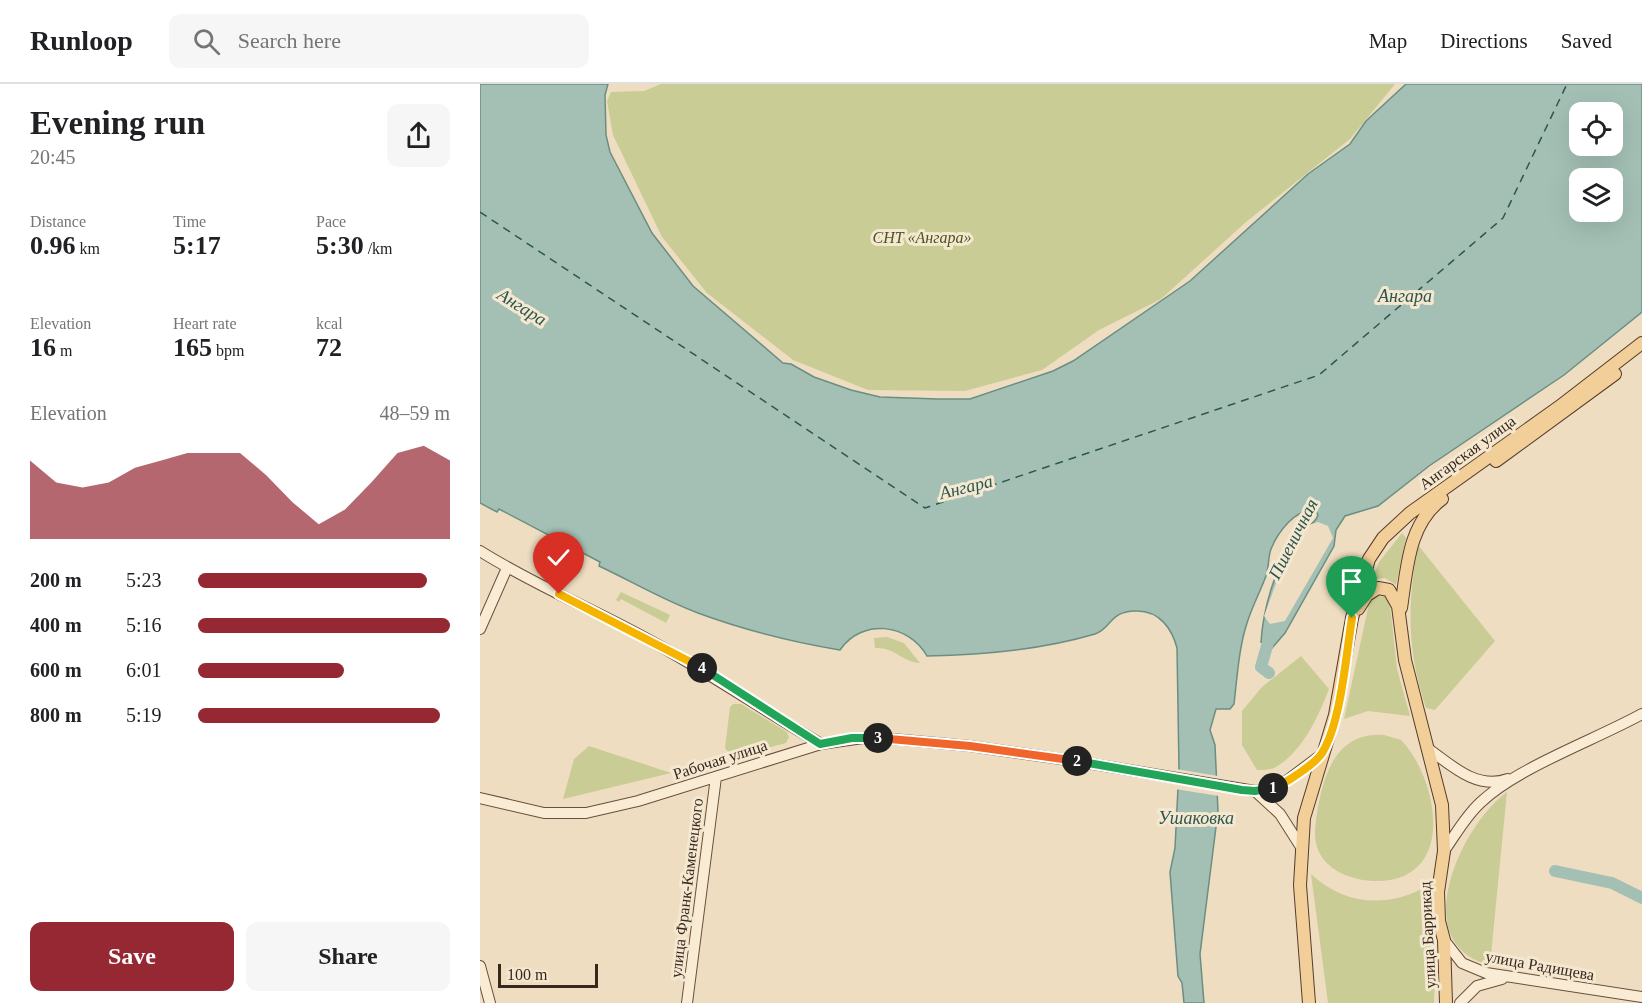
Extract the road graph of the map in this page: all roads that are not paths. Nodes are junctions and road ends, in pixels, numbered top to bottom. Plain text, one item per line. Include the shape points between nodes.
1 (1642, 343) edge
2 (1642, 353) edge
3 (480, 550) edge
4 (507, 568) junction
5 (1400, 615) junction
6 (1352, 618) junction
7 (480, 629) edge
8 (1642, 714) edge
9 (820, 744) junction
10 (1430, 750) junction
11 (1321, 755) junction
12 (1526, 772) junction
13 (716, 777) junction
14 (1255, 791) junction
15 (480, 798) edge
16 (1301, 847) junction
17 (1444, 851) junction
18 (1444, 940) junction
19 (480, 966) edge
20 (1511, 978) junction
21 (1642, 997) edge
22 (490, 1003) edge
23 (687, 1003) edge
24 (1309, 1003) edge
25 (1446, 1003) edge
26 (1460, 1003) edge

1 - 6 main road, Ангарская улица via 1392,528 1364,571
2 - 5 main road, Ангарская улица via 1433,506 1411,546
3 - 4 main road
4 - 7 main road
4 - 9 main road via 641,635
5 - 6 main road via 1394,595 1378,588 1367,595
5 - 10 main road, улица Баррикад via 1405,660
6 - 11 main road, Ангарская улица via 1335,715
8 - 12 main road
9 - 13 main road, Рабочая улица
9 - 14 main road, Рабочая улица via 852,738 909,739
10 - 12 main road via 1458,771 1488,782 1505,781
10 - 17 main road, улица Баррикад via 1442,805
11 - 14 main road, Рабочая улица via 1285,783
11 - 16 main road, Ангарская улица via 1305,811
12 - 17 main road via 1481,802
13 - 15 main road, Рабочая улица via 586,813 544,813
13 - 23 main road, улица Франк-Каменецкого
14 - 16 main road via 1280,814
16 - 24 main road, Ангарская улица
17 - 18 main road, улица Баррикад via 1438,892
18 - 20 main road, улица Радищева via 1462,963
18 - 25 main road, улица Баррикад
19 - 22 main road
20 - 21 main road, улица Радищева
20 - 26 main road via 1477,986

